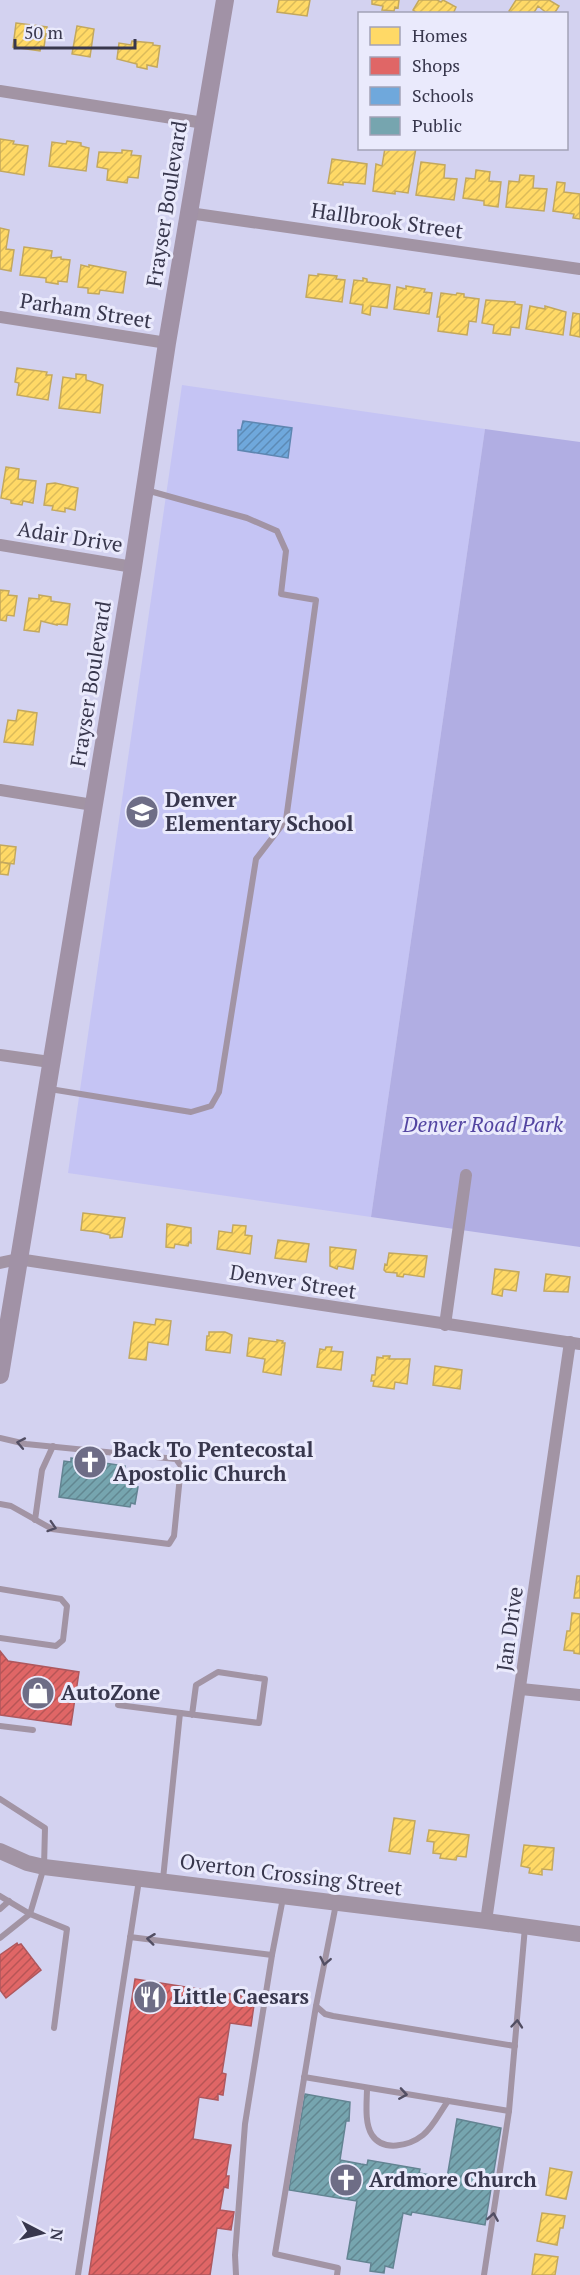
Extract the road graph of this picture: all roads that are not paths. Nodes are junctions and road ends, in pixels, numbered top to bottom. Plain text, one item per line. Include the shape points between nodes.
1 (225, 0) edge
2 (0, 91) edge
3 (204, 123) junction
4 (189, 213) junction
5 (580, 269) edge
6 (0, 317) edge
7 (167, 343) junction
8 (144, 490) junction
9 (0, 545) edge
10 (133, 567) junction
11 (0, 790) edge
12 (93, 805) junction
13 (0, 1055) edge
14 (50, 1062) junction
15 (46, 1089) junction
16 (466, 1175) dead end
17 (18, 1259) junction
18 (0, 1263) edge
19 (445, 1325) junction
20 (575, 1343) edge
21 (0, 1375) edge
22 (0, 1438) edge
23 (53, 1446) junction
24 (0, 1504) edge
25 (34, 1520) junction
26 (0, 1589) edge
27 (0, 1638) edge
28 (521, 1689) junction
29 (580, 1695) edge
30 (118, 1705) dead end
31 (180, 1713) junction
32 (192, 1714) junction
33 (0, 1726) edge
34 (33, 1730) dead end
35 (0, 1799) edge
36 (0, 1851) edge
37 (44, 1867) junction
38 (139, 1880) junction
39 (162, 1882) junction
40 (0, 1896) edge
41 (284, 1897) junction
42 (9, 1901) junction
43 (336, 1904) junction
44 (0, 1909) edge
45 (30, 1914) junction
46 (486, 1921) junction
47 (525, 1927) junction
48 (580, 1934) edge
49 (130, 1937) junction
50 (0, 1938) edge
51 (272, 1955) junction
52 (316, 2006) junction
53 (54, 2028) dead end
54 (515, 2046) junction
55 (304, 2077) junction
56 (367, 2088) junction
57 (448, 2101) junction
58 (509, 2111) junction
59 (78, 2275) edge
60 (236, 2275) edge
61 (337, 2275) edge
62 (484, 2275) edge

1 - 3 main road, Frayser Boulevard
2 - 3 street
3 - 4 main road, Frayser Boulevard
4 - 5 street, Hallbrook Street
4 - 7 main road, Frayser Boulevard
6 - 7 street, Parham Street
7 - 8 main road, Frayser Boulevard
8 - 10 main road, Frayser Boulevard
8 - 15 lane via 247,518 277,531 286,551 280,594 316,600 286,820 256,859 219,1092 211,1106 192,1112
9 - 10 street, Adair Drive
10 - 12 main road, Frayser Boulevard
11 - 12 street
12 - 14 main road, Frayser Boulevard
13 - 14 street
14 - 15 main road, Frayser Boulevard
15 - 17 main road, Frayser Boulevard
16 - 19 street
17 - 18 street, Denver Street
17 - 19 street, Denver Street
17 - 21 main road, Frayser Boulevard
19 - 20 street, Denver Street
20 - 28 street, Jan Drive
23 -> 22 lane
23 - 25 lane via 42,1470
25 -> 23 lane via 52,1529 169,1544 174,1536 181,1466 176,1459
24 - 25 lane
26 - 27 lane via 61,1599 67,1606 63,1640 56,1646
28 - 29 street
28 - 46 street, Jan Drive
30 - 31 lane
31 - 32 lane
31 - 39 lane
32 - 32 lane via 259,1723 265,1679 218,1672 196,1685
33 - 34 lane
35 - 37 lane via 45,1828
36 - 37 street, Overton Crossing Street
37 - 38 street, Overton Crossing Street
37 - 45 lane
38 - 39 street, Overton Crossing Street
38 - 49 lane
39 - 41 street, Overton Crossing Street
40 - 42 lane
41 - 43 street, Overton Crossing Street
41 - 51 lane
42 - 44 lane
42 - 45 lane
43 - 46 street, Overton Crossing Street
43 -> 52 lane
45 - 50 lane
45 - 53 lane via 67,1929
46 - 47 street, Overton Crossing Street
47 - 48 street, Overton Crossing Street
54 -> 47 lane
51 -> 49 lane
49 - 59 lane
51 - 60 lane via 245,2124
52 - 54 lane via 333,2016
52 - 55 lane
54 - 58 lane
55 - 56 lane
55 - 61 lane via 275,2254 338,2268
56 -> 57 lane
56 - 57 lane via 371,2134 382,2143 397,2146 411,2144 425,2134
57 - 58 lane
62 -> 58 lane

